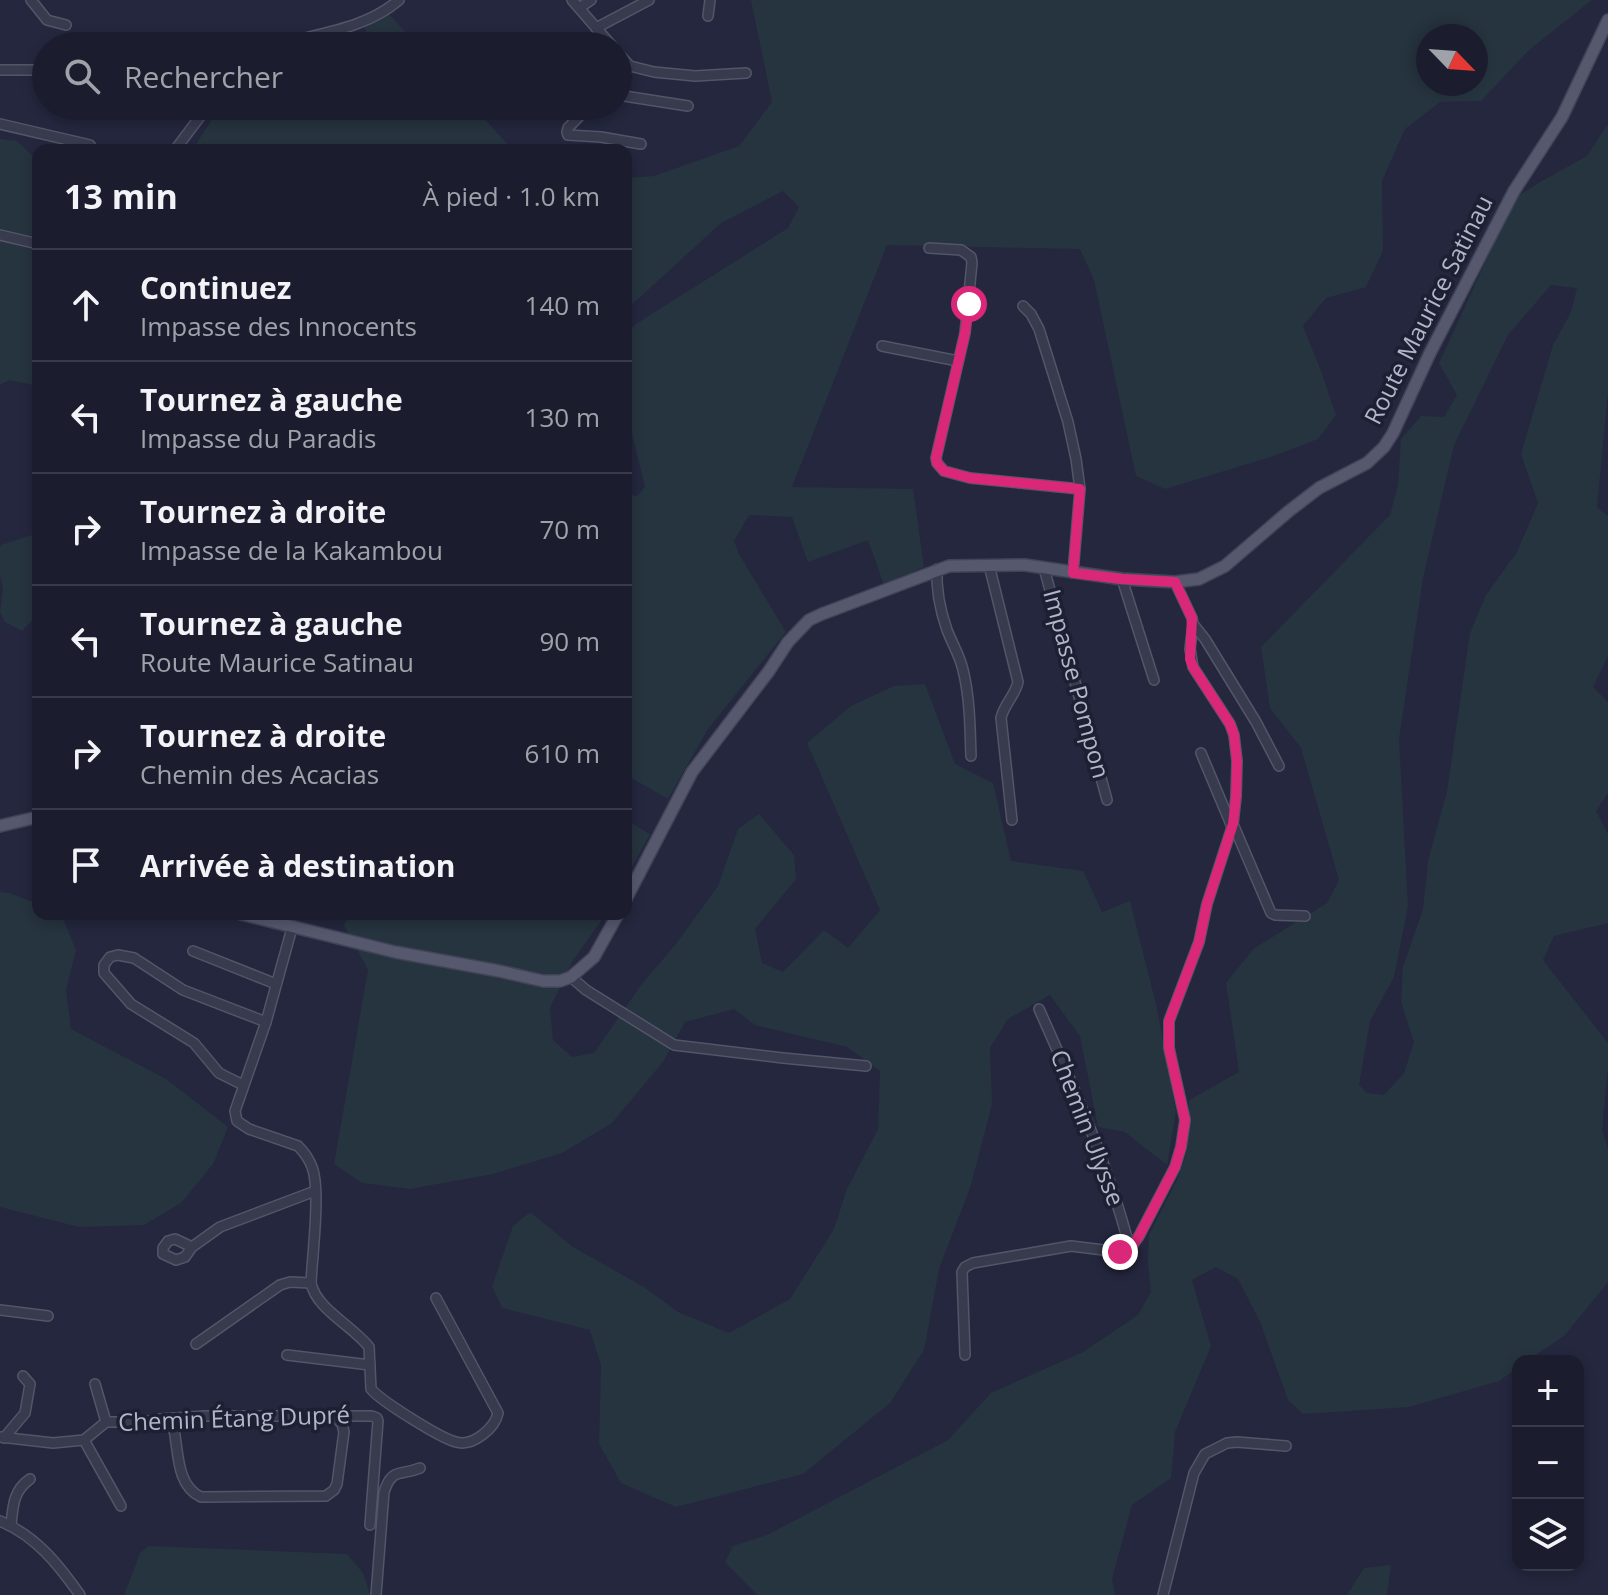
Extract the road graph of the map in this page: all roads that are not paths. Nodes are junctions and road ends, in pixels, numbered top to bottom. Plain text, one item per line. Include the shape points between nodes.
1 (31, 0) edge
2 (399, 0) edge
3 (591, 0) edge
4 (649, 0) edge
5 (710, 0) edge
6 (575, 4) edge
7 (708, 16) dead end
8 (1608, 20) edge
9 (66, 25) dead end
10 (596, 28) junction
11 (329, 32) edge
12 (600, 32) edge
13 (632, 66) edge
14 (0, 70) edge
15 (32, 70) edge
16 (746, 73) dead end
17 (632, 97) edge
18 (688, 106) dead end
19 (198, 120) edge
20 (576, 120) edge
21 (0, 124) edge
22 (86, 144) edge
23 (180, 144) edge
24 (641, 144) dead end
25 (0, 235) edge
26 (32, 243) edge
27 (929, 248) dead end
28 (1023, 306) dead end
29 (882, 346) dead end
30 (958, 361) junction
31 (1080, 489) junction
32 (989, 565) junction
33 (1044, 568) junction
34 (937, 569) junction
35 (1073, 573) junction
36 (1122, 579) junction
37 (1175, 582) junction
38 (1193, 624) junction
39 (1154, 680) dead end
40 (1201, 753) dead end
41 (971, 756) dead end
42 (1279, 766) dead end
43 (1107, 800) dead end
44 (32, 818) edge
45 (1012, 820) dead end
46 (1232, 825) junction
47 (0, 826) edge
48 (632, 887) edge
49 (1305, 916) dead end
50 (263, 920) edge
51 (615, 920) edge
52 (292, 928) junction
53 (193, 951) dead end
54 (571, 977) junction
55 (276, 984) junction
56 (1039, 1009) dead end
57 (266, 1022) junction
58 (866, 1066) dead end
59 (243, 1085) junction
60 (315, 1191) junction
61 (192, 1247) dead end
62 (1130, 1249) junction
63 (311, 1283) junction
64 (436, 1298) dead end
65 (0, 1310) edge
66 (48, 1316) dead end
67 (196, 1344) dead end
68 (287, 1355) dead end
69 (965, 1355) dead end
70 (370, 1365) junction
71 (23, 1376) dead end
72 (95, 1384) dead end
73 (334, 1416) junction
74 (161, 1419) junction
75 (106, 1422) junction
76 (2, 1438) edge
77 (84, 1440) junction
78 (1286, 1446) dead end
79 (420, 1468) dead end
80 (30, 1479) dead end
81 (121, 1506) dead end
82 (0, 1521) edge
83 (11, 1525) junction
84 (370, 1525) dead end
85 (80, 1595) edge
86 (376, 1595) edge
87 (1163, 1595) edge

1 - 9 street via 47,20
2 - 11 street via 352,26
3 - 6 street
4 - 10 street
5 - 7 street
6 - 10 street
8 - 37 main road, Route Maurice Satinau via 1562,117 1514,191 1384,447 1358,469 1319,488 1225,566 1199,579
10 - 12 street
13 - 16 street via 695,76
14 - 15 street
17 - 18 street
19 - 23 street
20 - 24 street via 568,135
21 - 22 street
25 - 26 street
27 - 30 street via 961,250 971,257
28 - 31 street via 1036,321 1068,422
29 - 30 street
30 - 31 street via 936,458 944,471
31 - 35 street
32 - 33 main road, Route Maurice Satinau
32 - 34 main road, Route Maurice Satinau
32 - 45 street via 1018,682 1001,718
33 - 35 main road, Route Maurice Satinau
33 - 43 street, Impasse Pompon
34 - 41 street via 939,605 968,693
34 - 48 main road, Route Maurice Satinau via 809,620 692,772
35 - 36 main road, Route Maurice Satinau
36 - 37 main road, Route Maurice Satinau
36 - 39 street
37 - 38 street
38 - 42 street
38 - 46 street via 1190,659 1236,743
40 - 46 street
44 - 47 main road
46 - 49 street via 1271,913
46 - 62 street via 1199,942 1169,1021 1169,1048 1185,1120 1181,1147
50 - 52 main road
51 - 54 main road via 594,957
52 - 54 main road via 543,981
52 - 55 street
53 - 55 street
54 - 58 street via 674,1045
55 - 57 street
56 - 62 street, Chemin Ulysse via 1091,1132
57 - 59 street
57 - 59 street via 183,990 134,958 118,955 104,965 104,973 131,1004 194,1043 219,1073
59 - 60 street via 237,1121 303,1150
60 - 61 street via 220,1227
60 - 63 street
62 - 69 street via 1071,1246 965,1267
63 - 67 street via 280,1285
63 - 70 street via 318,1300 367,1343
64 - 70 street via 498,1413 491,1428 456,1443 375,1394
65 - 66 street
68 - 70 street
71 - 76 street via 30,1384 25,1413
72 - 75 street
73 - 74 street, Chemin Étang Dupré
73 - 74 street via 344,1432 337,1484 326,1496 196,1495 178,1462 173,1425
73 - 84 street, Chemin Étang Dupré via 377,1418
74 - 75 street, Chemin Étang Dupré
75 - 77 street, Chemin Étang Dupré
76 - 77 street, Chemin Étang Dupré
77 - 81 street
78 - 87 street via 1227,1443 1205,1454 1194,1473
79 - 86 street via 397,1473 387,1483
80 - 83 street via 17,1491
82 - 83 street
83 - 85 street via 37,1543

